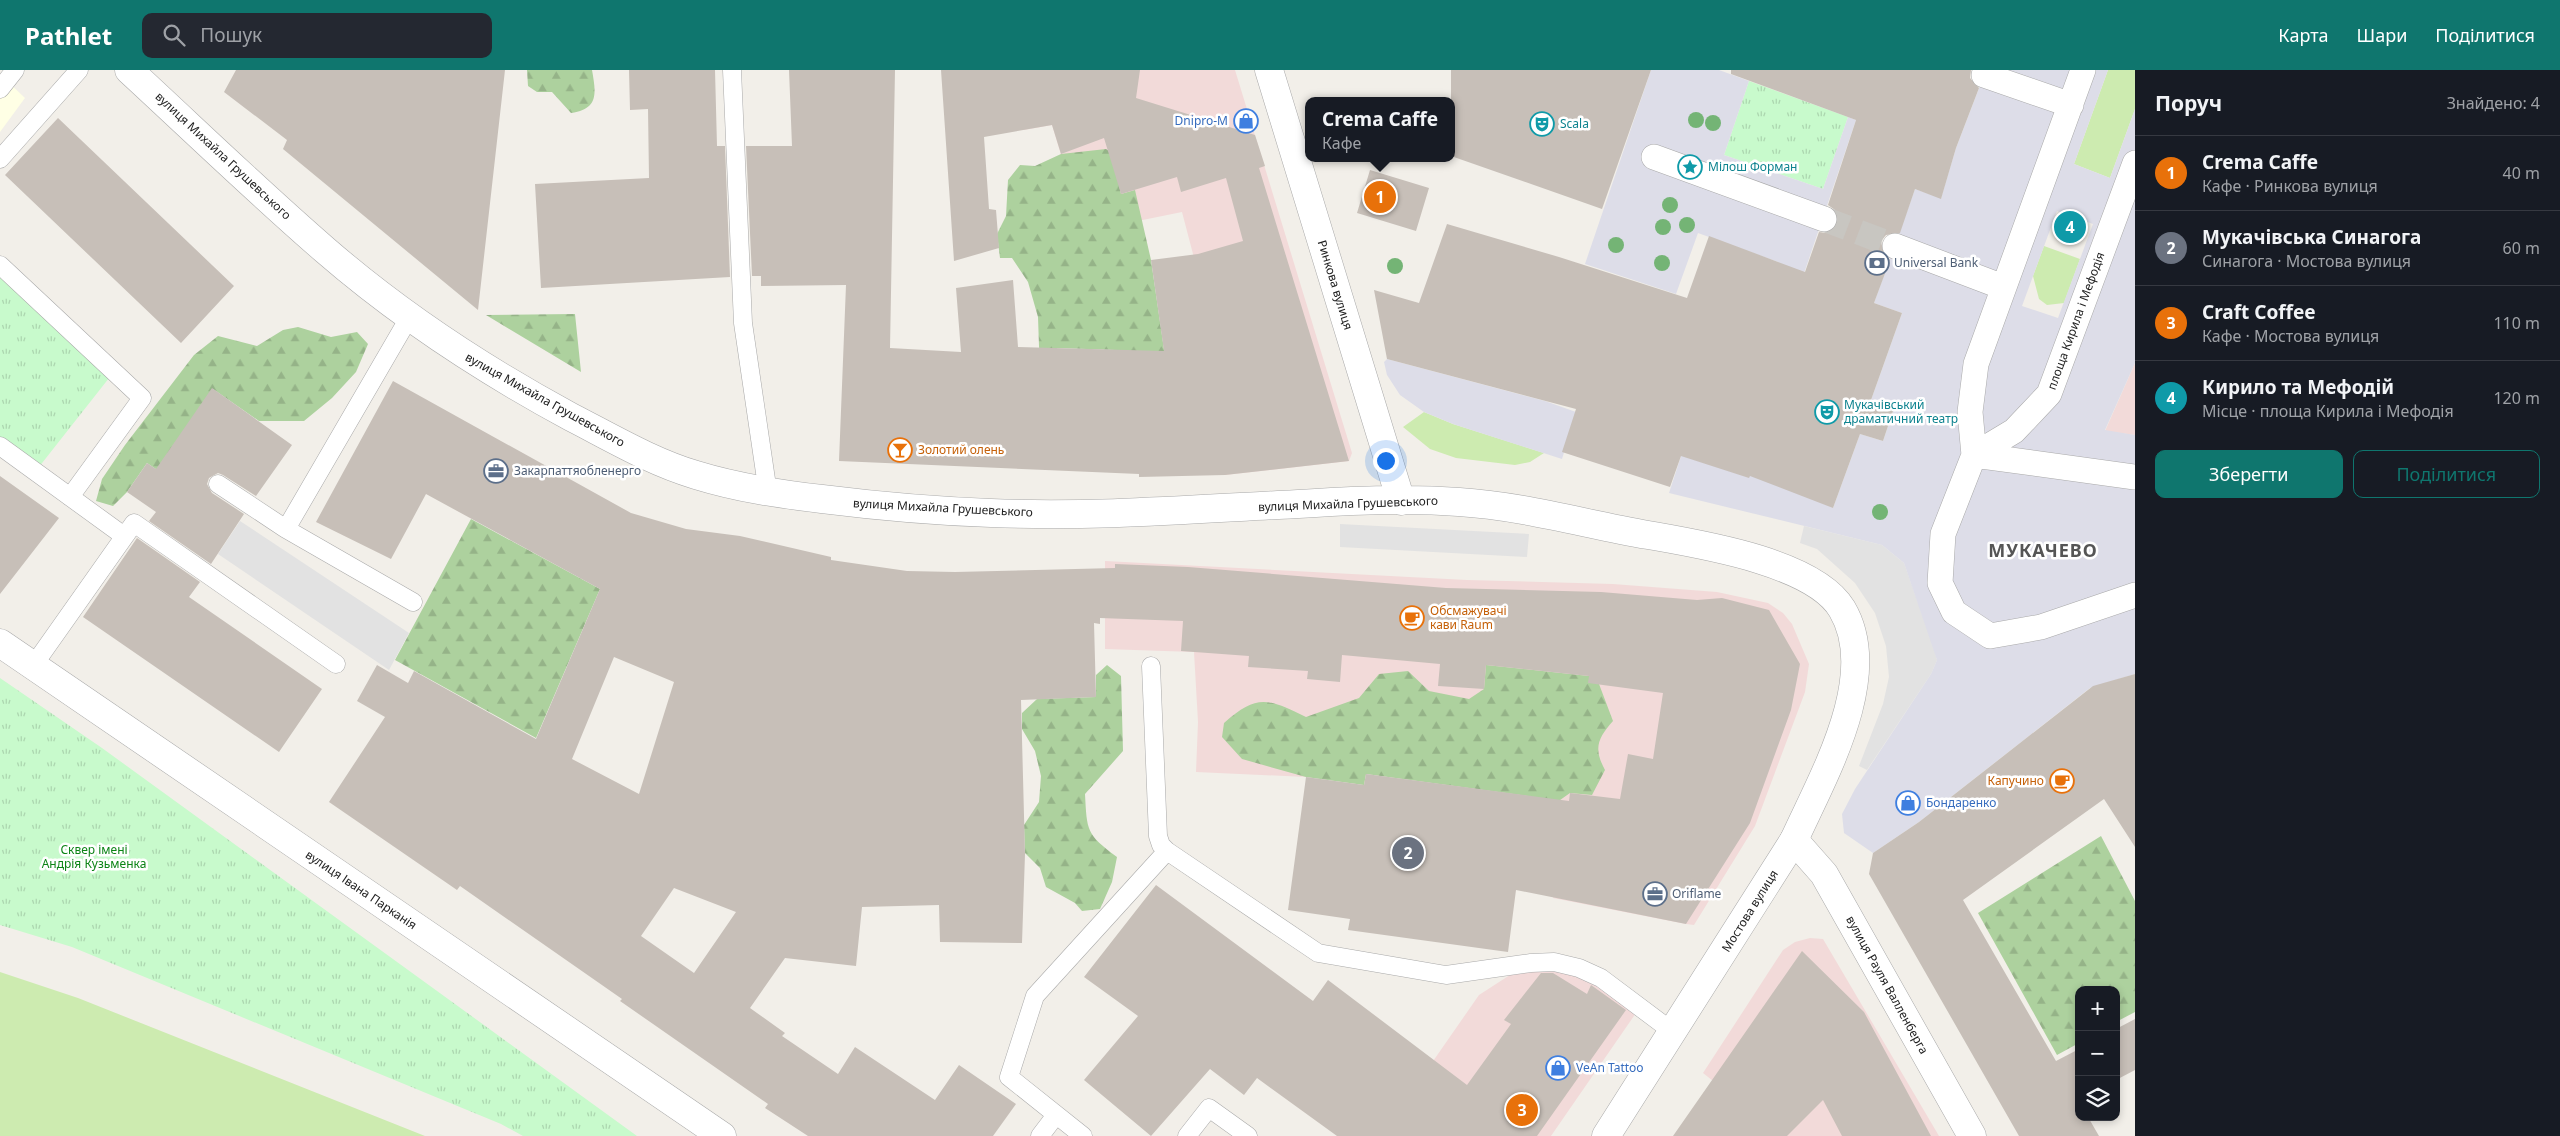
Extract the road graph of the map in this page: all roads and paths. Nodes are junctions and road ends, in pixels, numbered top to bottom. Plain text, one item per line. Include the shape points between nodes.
1 (15, 70) edge
2 (79, 70) edge
3 (129, 70) edge
4 (732, 70) edge
5 (1269, 70) edge
6 (2083, 70) edge
7 (1984, 75) dead end
8 (0, 89) edge
9 (2071, 105) junction
10 (1654, 157) dead end
11 (0, 159) edge
12 (2135, 163) edge
13 (1824, 219) tunnel mouth
14 (1895, 246) tunnel mouth
15 (0, 265) edge
16 (2004, 287) junction
17 (410, 316) junction
18 (0, 446) edge
19 (1974, 455) junction
20 (2135, 477) edge
21 (218, 484) dead end
22 (768, 493) junction
23 (70, 497) junction
24 (1401, 501) junction
25 (286, 529) junction
26 (124, 536) junction
27 (2135, 595) edge
28 (413, 602) dead end
29 (0, 643) edge
30 (336, 664) dead end
31 (33, 666) junction
32 (1151, 666) dead end
33 (1856, 668) joint
34 (1794, 840) junction
35 (1167, 851) junction
36 (1673, 1032) junction
37 (1056, 1115) junction
38 (722, 1136) edge
39 (1040, 1136) edge
40 (1083, 1136) edge
41 (1187, 1136) edge
42 (1248, 1136) edge
43 (1606, 1136) edge
44 (1972, 1136) edge

1 - 8 lane
2 - 11 lane
3 - 17 street, вулиця Михайла Грушевського via 328,252
4 - 22 lane via 743,323
5 - 24 street, Ринкова вулиця
6 - 9 street
7 - 9 street
9 - 16 street
10 - 13 street
12 - 19 street, площа Кирила і Мефодія via 2049,394 2014,431
14 - 16 street
15 - 23 lane via 142,398
16 - 19 street via 1976,364 1970,412
17 - 22 street, вулиця Михайла Грушевського via 468,357 639,452 694,475
17 - 25 lane
18 - 23 lane
19 - 20 street
19 - 27 street via 1942,534 1940,583 1954,612 1990,636 2041,627
21 - 25 lane
22 - 24 street, вулиця Михайла Грушевського via 889,507 993,513 1118,514
23 - 26 lane
24 - 33 street, вулиця Михайла Грушевського via 1459,502 1511,508 1712,547 1794,572 1822,588 1841,606 1852,632
25 - 28 lane
26 - 30 lane via 134,523
26 - 31 lane
29 - 31 street, вулиця Івана Парканія
31 - 38 street, вулиця Івана Парканія
32 - 35 lane via 1158,836
33 - 34 street, Мостова вулиця via 1842,734
34 - 36 street, Мостова вулиця
34 - 44 street, вулиця Рауля Валленберга via 1824,874
35 - 36 lane via 1318,954 1446,975 1554,962 1601,978
35 - 37 lane via 1035,996 1009,1077
36 - 43 street, Мостова вулиця
37 - 39 lane
37 - 40 lane
41 - 42 lane via 1209,1108

